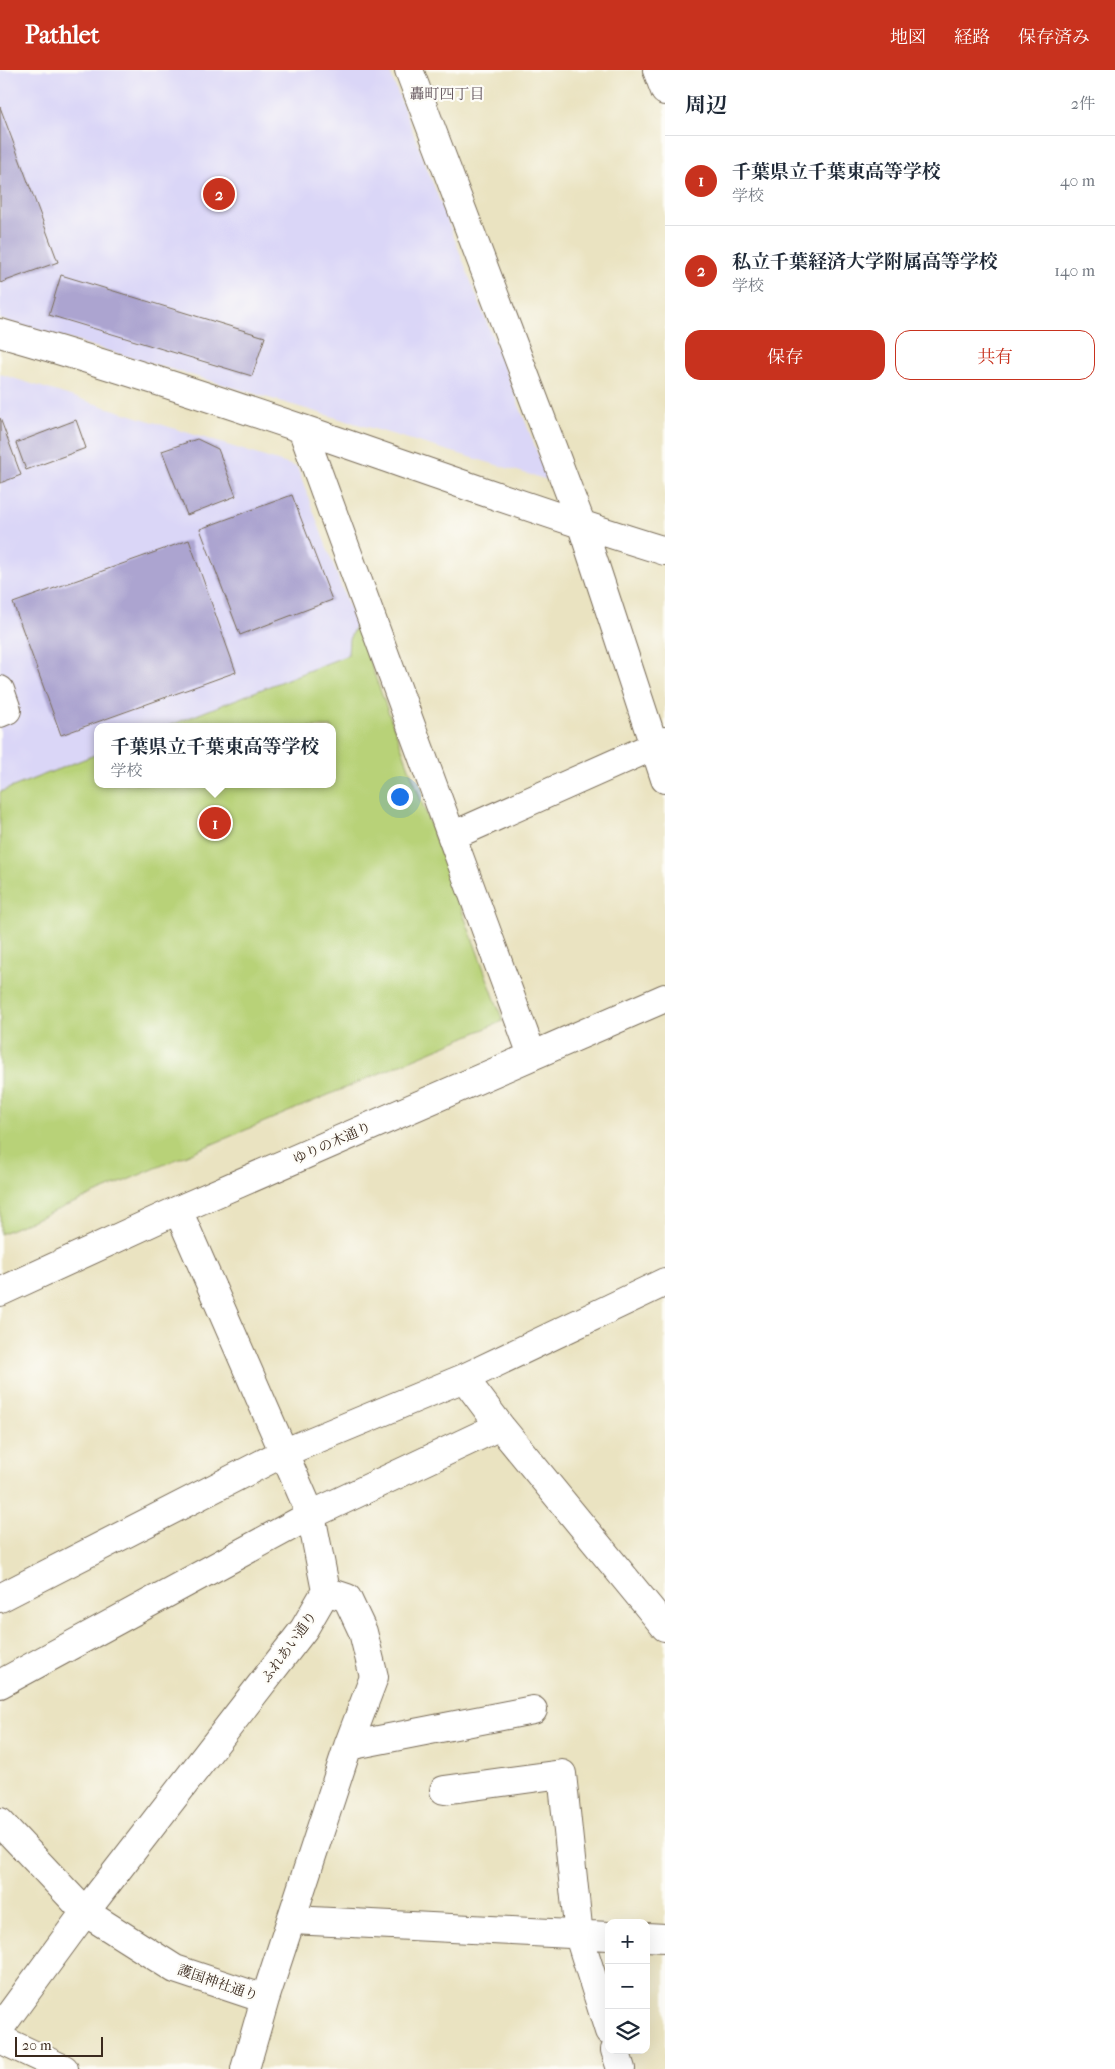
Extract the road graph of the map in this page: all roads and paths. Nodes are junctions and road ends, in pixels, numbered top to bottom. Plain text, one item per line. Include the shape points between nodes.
1 (409, 70) edge
2 (657, 70) edge
3 (665, 91) edge
4 (4, 339) edge
5 (302, 429) junction
6 (582, 526) junction
7 (665, 551) edge
8 (0, 690) edge
9 (0, 713) edge
10 (660, 743) edge
11 (665, 779) edge
12 (452, 836) junction
13 (665, 998) edge
14 (532, 1055) junction
15 (178, 1210) junction
16 (665, 1282) edge
17 (0, 1292) edge
18 (464, 1378) junction
19 (500, 1426) junction
20 (284, 1453) junction
21 (311, 1516) junction
22 (326, 1592) junction
23 (0, 1598) edge
24 (665, 1627) edge
25 (0, 1684) edge
26 (532, 1710) dead end
27 (348, 1746) junction
28 (444, 1790) dead end
29 (0, 1822) edge
30 (84, 1912) junction
31 (292, 1920) junction
32 (579, 1936) junction
33 (605, 1936) edge
34 (650, 1937) edge
35 (665, 1938) edge
36 (265, 1999) junction
37 (605, 2018) edge
38 (0, 2028) edge
39 (0, 2039) edge
40 (616, 2054) edge
41 (64, 2069) edge
42 (245, 2069) edge
43 (621, 2069) edge

1 - 6 street
2 - 3 street
4 - 5 street via 112,366
5 - 6 street
5 - 12 street
6 - 7 street
6 - 10 street
8 - 9 street via 7,710
10 - 11 street
10 - 12 street
12 - 14 street
13 - 14 street, ゆりの木通り
14 - 15 street, ゆりの木通り
15 - 17 street, ゆりの木通り
15 - 20 street
16 - 18 street
18 - 19 street
18 - 20 street
19 - 21 street
19 - 24 street
20 - 21 street
20 - 23 street
21 - 22 street
21 - 25 street
22 - 27 street via 347,1598 362,1632 374,1677
22 - 30 street, ふれあい通り via 304,1630
26 - 27 street
27 - 31 street
28 - 32 street via 562,1774
29 - 30 street, 護国神社通り
30 - 36 street, 護国神社通り via 175,1969
30 - 38 street, ふれあい通り
31 - 32 street
31 - 36 street
32 - 33 street
32 - 37 street
34 - 35 street
36 - 42 street, 護国神社通り
39 - 41 street
40 - 43 street

